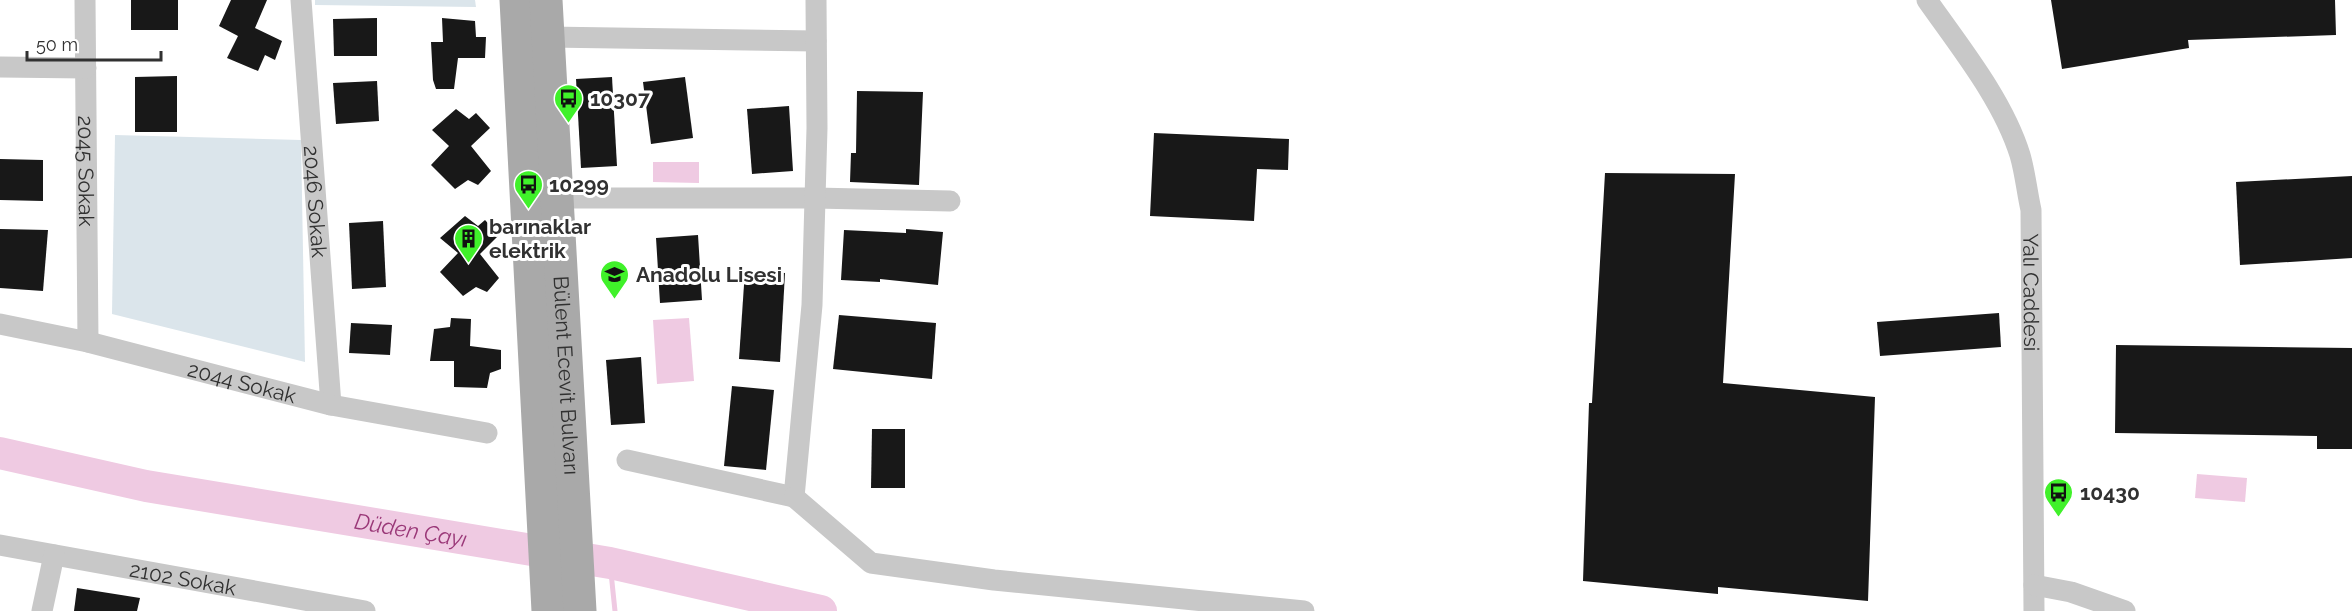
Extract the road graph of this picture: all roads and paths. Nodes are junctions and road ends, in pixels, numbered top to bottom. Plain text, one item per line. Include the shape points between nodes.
1 (85, 0) edge
2 (301, 0) edge
3 (516, 0) edge
4 (546, 0) edge
5 (816, 0) edge
6 (1927, 0) edge
7 (548, 37) junction
8 (816, 41) junction
9 (0, 67) edge
10 (86, 68) junction
11 (557, 198) junction
12 (815, 198) junction
13 (950, 201) dead end
14 (0, 324) edge
15 (88, 342) junction
16 (331, 405) junction
17 (487, 433) dead end
18 (627, 460) dead end
19 (558, 484) junction
20 (794, 496) junction
21 (0, 545) edge
22 (54, 555) junction
23 (2034, 585) junction
24 (548, 606) edge
25 (580, 609) edge
26 (42, 611) edge
27 (365, 611) edge
28 (1304, 611) edge
29 (2034, 611) edge
30 (2125, 611) edge

1 - 10 street, 2045 Sokak
2 - 16 street, 2046 Sokak
3 - 19 main road, Bülent Ecevit Bulvarı
4 - 7 main road, Bülent Ecevit Bulvarı
5 - 8 street
6 - 23 street, Yalı Caddesi via 1974,66 1998,108 2020,155 2031,210
7 - 8 street
7 - 11 main road, Bülent Ecevit Bulvarı
8 - 12 street
9 - 10 street
10 - 15 street, 2045 Sokak
11 - 12 street
11 - 19 main road, Bülent Ecevit Bulvarı
12 - 13 street
12 - 20 street via 812,305
14 - 15 street, 2044 Sokak
15 - 16 street, 2044 Sokak
16 - 17 street, 2044 Sokak
18 - 20 street
19 - 24 main road, Bülent Ecevit Bulvarı
19 - 25 main road, Bülent Ecevit Bulvarı
20 - 28 street via 871,563 994,580
21 - 22 street, 2102 Sokak
22 - 26 street
22 - 27 street, 2102 Sokak
23 - 29 street, Yalı Caddesi
23 - 30 street via 2071,592

